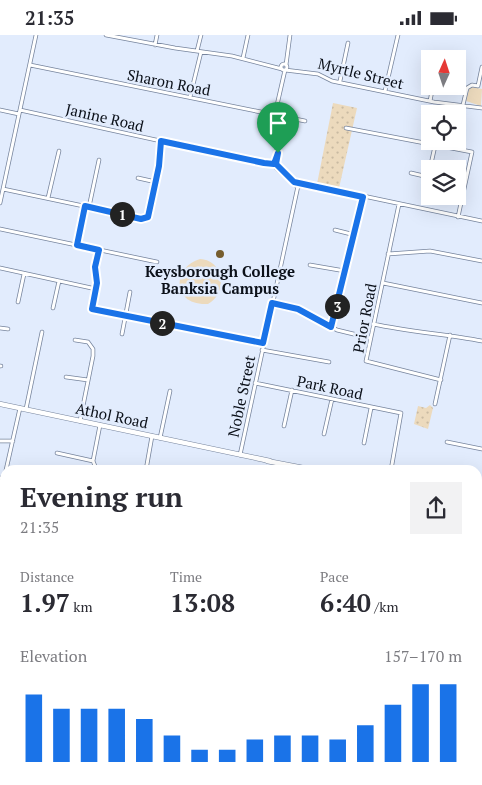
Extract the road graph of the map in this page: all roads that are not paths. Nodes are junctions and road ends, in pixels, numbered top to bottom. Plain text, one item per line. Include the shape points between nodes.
1 (36, 35) edge
2 (106, 35) edge
3 (157, 35) edge
4 (201, 35) edge
5 (248, 35) edge
6 (290, 35) edge
7 (398, 35) edge
8 (115, 36) edge
9 (348, 43) dead end
10 (155, 45) junction
11 (199, 51) junction
12 (243, 58) junction
13 (30, 65) junction
14 (284, 67) junction
15 (482, 67) edge
16 (340, 82) junction
17 (480, 86) edge
18 (385, 91) junction
19 (431, 95) edge
20 (190, 97) junction
21 (430, 101) junction
22 (463, 105) joint
23 (466, 105) edge
24 (482, 108) edge
25 (0, 110) edge
26 (20, 112) junction
27 (274, 115) junction
28 (305, 121) dead end
29 (346, 128) dead end
30 (161, 141) junction
31 (421, 142) edge
32 (434, 150) edge
33 (461, 150) edge
34 (59, 151) dead end
35 (98, 160) dead end
36 (275, 165) junction
37 (411, 173) dead end
38 (138, 178) dead end
39 (156, 182) junction
40 (297, 185) junction
41 (3, 189) junction
42 (48, 197) junction
43 (363, 197) junction
44 (0, 203) edge
45 (398, 204) junction
46 (87, 207) junction
47 (458, 217) junction
48 (482, 221) edge
49 (0, 229) edge
50 (335, 230) dead end
51 (355, 235) junction
52 (77, 245) junction
53 (99, 250) junction
54 (388, 254) junction
55 (482, 261) edge
56 (157, 262) dead end
57 (310, 265) dead end
58 (0, 268) edge
59 (346, 271) junction
60 (24, 273) junction
61 (59, 281) junction
62 (382, 283) junction
63 (96, 289) junction
64 (130, 292) dead end
65 (18, 302) dead end
66 (272, 303) junction
67 (482, 303) edge
68 (54, 308) dead end
69 (126, 316) junction
70 (373, 324) junction
71 (0, 327) edge
72 (331, 327) junction
73 (8, 329) dead end
74 (42, 332) dead end
75 (122, 334) dead end
76 (450, 335) junction
77 (370, 339) junction
78 (76, 340) dead end
79 (482, 341) edge
80 (263, 343) junction
81 (262, 350) junction
82 (329, 362) dead end
83 (66, 377) dead end
84 (88, 380) junction
85 (440, 380) junction
86 (255, 383) junction
87 (292, 390) junction
88 (170, 391) dead end
89 (332, 399) junction
90 (0, 404) edge
91 (435, 404) dead end
92 (20, 408) junction
93 (371, 408) junction
94 (26, 409) junction
95 (80, 421) junction
96 (100, 425) junction
97 (284, 426) dead end
98 (324, 434) dead end
99 (152, 436) junction
100 (160, 438) junction
101 (0, 441) edge
102 (13, 441) junction
103 (447, 442) dead end
104 (364, 443) dead end
105 (482, 449) edge
106 (57, 453) dead end
107 (240, 455) junction
108 (92, 461) junction
109 (7, 465) edge
110 (94, 465) edge
111 (147, 465) edge
112 (290, 465) edge
113 (392, 465) edge

1 - 13 street
2 - 8 street, Myrtle Street
3 - 10 street
4 - 11 street
5 - 12 street
6 - 14 street
7 - 18 street
8 - 10 street, Myrtle Street
9 - 16 street
10 - 11 street, Myrtle Street
11 - 12 street, Myrtle Street
11 - 20 street
12 - 14 street, Myrtle Street
13 - 20 street, Sharon Road
13 - 26 street
14 - 16 street, Myrtle Street
14 - 27 street
15 - 17 street
16 - 18 street, Myrtle Street
17 - 22 street via 467,88
18 - 21 street, Myrtle Street
19 - 21 street
20 - 27 street, Sharon Road
21 - 22 street, Myrtle Street
23 - 24 street, Myrtle Street
25 - 26 street, Janine Road
26 - 30 street, Janine Road
26 - 41 street
27 - 28 street, Sharon Road
27 - 36 street via 272,130 278,153
29 - 31 street
30 - 36 street, Janine Road
30 - 39 street
32 - 37 street via 429,173 424,176
33 - 47 street via 472,152
34 - 42 street
35 - 46 street
36 - 40 street
38 - 39 street
39 - 46 street via 148,217 144,219
40 - 43 street
40 - 66 street, Noble Street
41 - 42 street
41 - 44 street
42 - 46 street
43 - 45 street
43 - 51 street
45 - 47 street
45 - 54 street, Prior Road
46 - 52 street
47 - 48 street
49 - 52 street
50 - 51 street
51 - 59 street
52 - 53 street
53 - 56 street
53 - 63 street via 95,267
54 - 55 street via 430,251
54 - 62 street, Prior Road
57 - 59 street
58 - 60 street
59 - 72 street
60 - 61 street
60 - 65 street
61 - 63 street
61 - 68 street
62 - 67 street
62 - 70 street, Prior Road
63 - 69 street via 92,309
64 - 69 street
66 - 72 street via 298,309
66 - 80 street, Noble Street
69 - 75 street
69 - 80 street
70 - 76 street
70 - 77 street, Prior Road
71 - 73 street
72 - 77 street
74 - 94 street
76 - 79 street
76 - 85 street
77 - 85 street, Prior Road via 368,363
78 - 84 street via 88,342 93,349
80 - 81 street, Noble Street
81 - 82 street
81 - 86 street, Noble Street
83 - 84 street
84 - 95 street
85 - 91 street
86 - 87 street, Park Road
86 - 107 street, Noble Street
87 - 89 street, Park Road
87 - 97 street
88 - 100 street
89 - 93 street, Park Road
89 - 98 street
90 - 92 main road, Athol Road
92 - 94 main road, Athol Road
92 - 102 street
93 - 104 street
93 - 113 street, Park Road via 401,413
94 - 95 main road, Athol Road
95 - 96 main road, Athol Road
96 - 99 main road, Athol Road
96 - 108 street
99 - 100 main road, Athol Road
99 - 111 street
100 - 107 main road, Athol Road
101 - 102 street
102 - 109 street
103 - 105 street
106 - 108 street
107 - 112 main road, Athol Road
108 - 110 street

